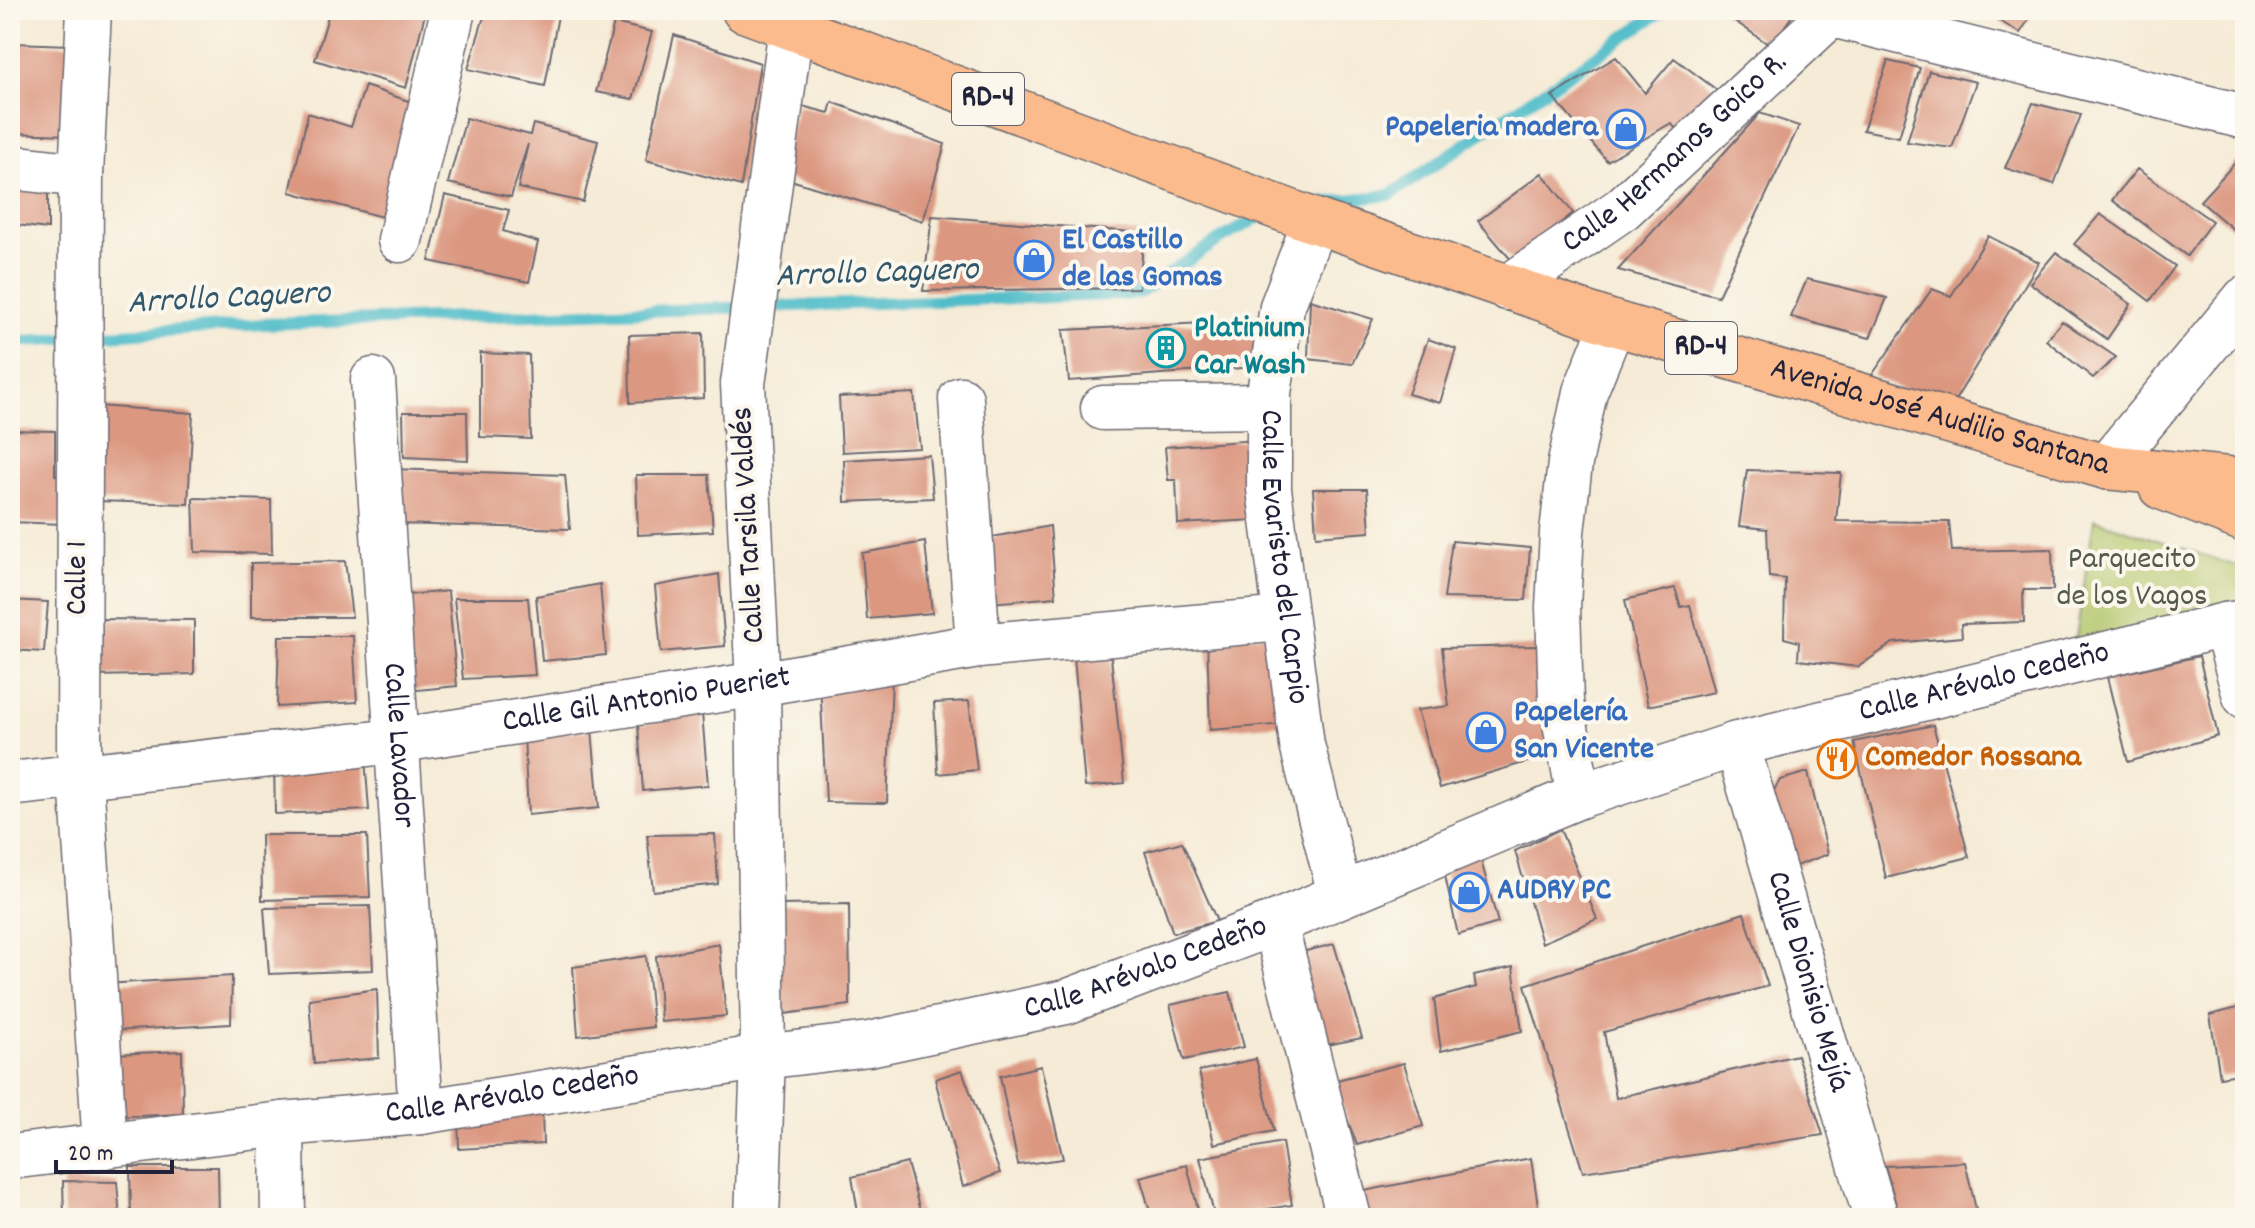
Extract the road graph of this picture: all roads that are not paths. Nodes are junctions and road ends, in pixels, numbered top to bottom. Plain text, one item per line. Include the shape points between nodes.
1 (89, 10) edge
2 (453, 10) edge
3 (744, 10) edge
4 (1834, 13) edge
5 (791, 27) junction
6 (2245, 117) edge
7 (10, 167) edge
8 (81, 175) junction
9 (1308, 218) junction
10 (400, 240) dead end
11 (1507, 288) junction
12 (2245, 299) edge
13 (1613, 323) junction
14 (373, 380) dead end
15 (961, 399) dead end
16 (1269, 406) junction
17 (1103, 408) dead end
18 (2106, 467) junction
19 (2245, 485) edge
20 (2245, 520) edge
21 (1284, 619) junction
22 (2235, 623) edge
23 (978, 646) junction
24 (758, 684) junction
25 (2245, 696) edge
26 (395, 741) junction
27 (1737, 744) junction
28 (80, 775) junction
29 (10, 784) edge
30 (1579, 796) junction
31 (1340, 894) junction
32 (1275, 923) junction
33 (763, 1057) junction
34 (421, 1112) junction
35 (282, 1124) junction
36 (105, 1146) junction
37 (10, 1157) edge
38 (283, 1218) edge
39 (757, 1218) edge
40 (1349, 1218) edge
41 (1876, 1218) edge

1 - 8 street, Calle 1
2 - 10 street
3 - 5 main road, RD-4
4 - 6 street
4 - 11 street, Calle Hermanos Goico R. via 1622,209
5 - 9 main road, Avenida José Audilio Santana / RD-4
5 - 24 street, Calle Tarsila Valdés via 743,384
7 - 8 street
8 - 28 street, Calle 1
9 - 11 main road, Avenida José Audilio Santana / RD-4
9 - 16 street, Calle Evaristo del Carpio via 1282,307
11 - 13 main road, Avenida José Audilio Santana / RD-4
12 - 18 street
13 - 18 main road, Avenida José Audilio Santana / RD-4
13 - 30 street via 1585,392 1562,532 1561,702
14 - 26 street, Calle Lavador
15 - 23 street
16 - 17 street
16 - 21 street, Calle Evaristo del Carpio via 1269,489
18 - 19 main road, Avenida José Audilio Santana / RD-4
18 - 20 main road, RD-4
21 - 23 street, Calle Gil Antonio Pueriet
21 - 31 street, Calle Evaristo del Carpio via 1302,745
22 - 25 street
22 - 27 street, Calle Arévalo Cedeño
23 - 24 street, Calle Gil Antonio Pueriet
24 - 26 street, Calle Gil Antonio Pueriet
24 - 33 street, Calle Tarsila Valdés
26 - 28 street, Calle Gil Antonio Pueriet
26 - 34 street, Calle Lavador
27 - 30 street, Calle Arévalo Cedeño
27 - 41 street, Calle Dionisio Mejía
28 - 29 street, Calle Gil Antonio Pueriet
28 - 36 street, Calle 1
30 - 31 street, Calle Arévalo Cedeño
31 - 32 street, Calle Arévalo Cedeño
32 - 33 street, Calle Arévalo Cedeño via 1066,1002 869,1044
32 - 40 street
33 - 34 street, Calle Arévalo Cedeño
33 - 39 street, Calle Tarsila Valdés
34 - 35 street, Calle Arévalo Cedeño
35 - 36 street, Calle Arévalo Cedeño
35 - 38 street
36 - 37 street, Calle Arévalo Cedeño

